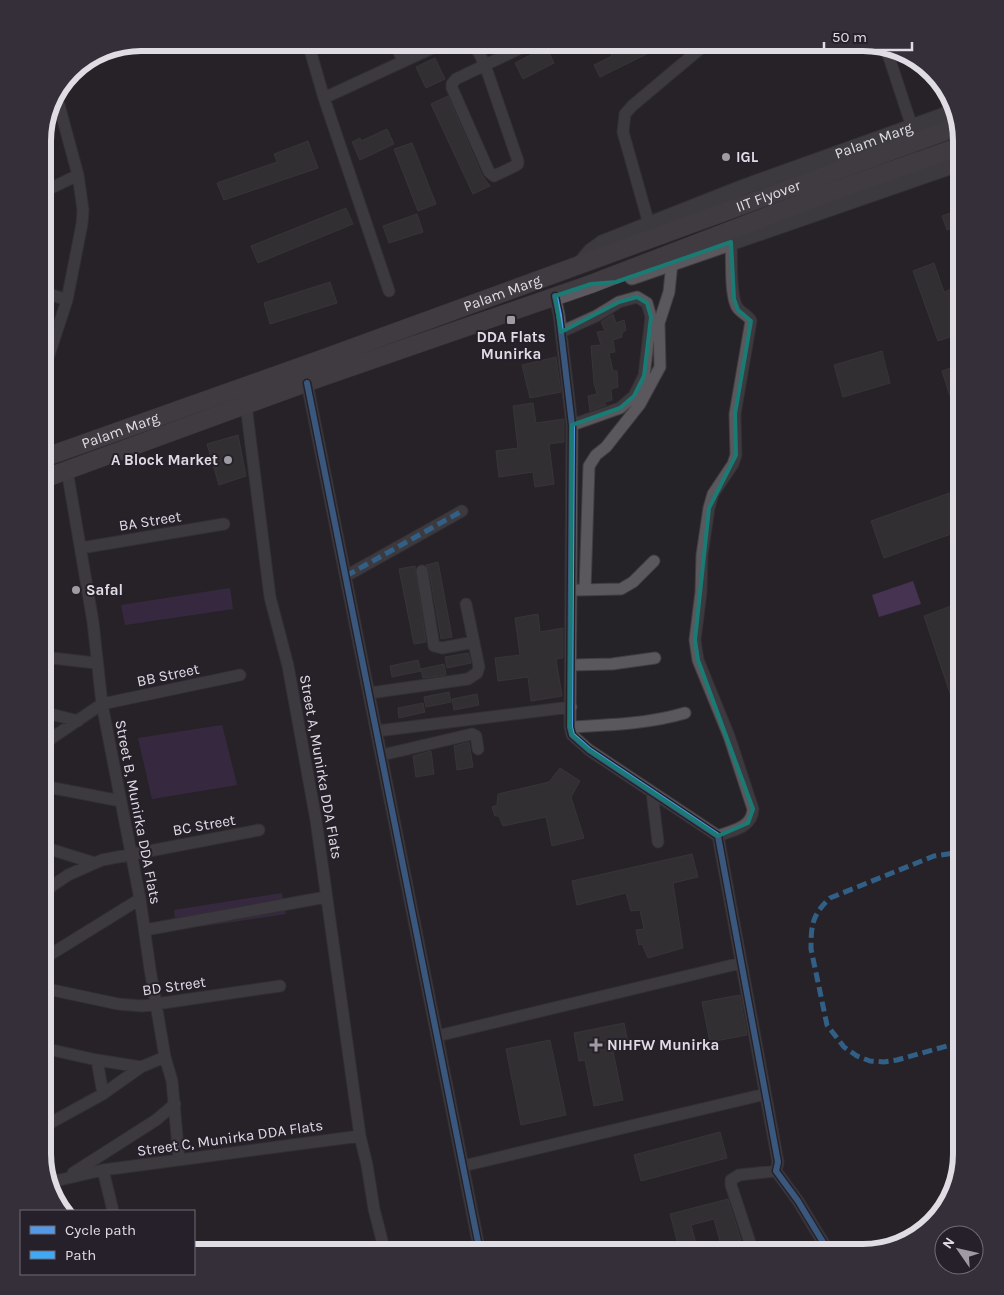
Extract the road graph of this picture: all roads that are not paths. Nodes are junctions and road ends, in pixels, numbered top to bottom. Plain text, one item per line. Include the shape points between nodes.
1 (311, 51) edge
2 (399, 51) edge
3 (425, 51) edge
4 (478, 51) edge
5 (513, 51) edge
6 (697, 51) edge
7 (888, 55) edge
8 (403, 61) junction
9 (484, 65) junction
10 (324, 98) junction
11 (60, 106) edge
12 (949, 114) edge
13 (912, 127) junction
14 (952, 129) edge
15 (953, 149) edge
16 (953, 166) edge
17 (78, 175) junction
18 (51, 188) edge
19 (649, 224) junction
20 (731, 242) junction
21 (672, 263) junction
22 (580, 264) junction
23 (591, 284) junction
24 (389, 291) dead end
25 (51, 296) edge
26 (554, 296) junction
27 (67, 300) junction
28 (561, 332) junction
29 (51, 349) edge
30 (307, 383) junction
31 (246, 405) junction
32 (572, 424) junction
33 (51, 455) edge
34 (66, 470) junction
35 (51, 476) edge
36 (462, 511) dead end
37 (224, 524) dead end
38 (81, 548) junction
39 (654, 561) dead end
40 (422, 571) dead end
41 (346, 576) junction
42 (585, 590) junction
43 (571, 591) junction
44 (466, 604) dead end
45 (474, 642) junction
46 (655, 658) dead end
47 (51, 659) edge
48 (96, 662) junction
49 (571, 665) junction
50 (240, 676) dead end
51 (370, 693) junction
52 (102, 704) junction
53 (571, 707) junction
54 (685, 713) dead end
55 (51, 714) edge
56 (78, 721) junction
57 (570, 727) junction
58 (377, 731) junction
59 (51, 739) edge
60 (478, 749) dead end
61 (382, 755) junction
62 (51, 788) edge
63 (652, 792) junction
64 (121, 801) junction
65 (259, 830) dead end
66 (718, 836) junction
67 (658, 842) dead end
68 (51, 849) edge
69 (130, 854) junction
70 (95, 863) junction
71 (51, 886) edge
72 (326, 897) junction
73 (140, 899) junction
74 (145, 930) junction
75 (51, 953) edge
76 (741, 963) junction
77 (280, 986) dead end
78 (51, 990) edge
79 (156, 1004) junction
80 (438, 1036) junction
81 (51, 1050) edge
82 (165, 1058) junction
83 (97, 1060) junction
84 (141, 1066) junction
85 (103, 1094) junction
86 (765, 1094) junction
87 (175, 1104) junction
88 (51, 1122) edge
89 (360, 1136) junction
90 (179, 1159) junction
91 (463, 1166) junction
92 (103, 1170) junction
93 (776, 1171) junction
94 (66, 1178) junction
95 (55, 1181) edge
96 (112, 1210) edge
97 (383, 1244) edge
98 (478, 1244) edge
99 (749, 1244) edge
100 (824, 1244) edge

1 - 10 street
2 - 8 street
3 - 8 street
4 - 9 street
5 - 9 street
6 - 19 street via 625,114 623,132
7 - 13 street
8 - 10 street
9 - 9 street via 518,163 494,176 489,172 452,86 456,79
10 - 24 street
11 - 17 street
12 - 13 main road, Palam Marg
13 - 19 main road, Palam Marg
14 - 22 main road, IIT Flyover
15 - 23 main road, IIT Flyover via 822,195
16 - 20 main road, Palam Marg
17 - 18 street
17 - 27 street via 82,224
19 - 22 main road, Palam Marg via 602,243
20 - 21 main road, Palam Marg
20 - 66 street via 734,299 738,310 751,321 735,414 736,454 713,494 709,508 695,640 698,660 730,736 753,817 741,827
21 - 23 main road, Palam Marg via 616,282
21 - 42 street via 669,292 659,323 660,367 640,404 589,466
22 - 33 main road, Palam Marg
23 - 26 main road, Palam Marg
25 - 27 street
26 - 28 street
26 - 30 main road, Palam Marg
27 - 29 street
28 - 32 street
28 - 32 street via 619,302 637,297 647,302 651,317 644,376 634,396 620,408
30 - 31 main road, Palam Marg
30 - 41 street
31 - 34 main road, Palam Marg
31 - 72 street, Street A, Munirka DDA Flats via 270,597 288,666 316,820
32 - 43 street
34 - 35 main road, Palam Marg
34 - 38 street, Street B, Munirka DDA Flats
36 - 41 street
37 - 38 street, BA Street
38 - 48 street, Street B, Munirka DDA Flats
39 - 42 street via 627,587
40 - 45 street via 434,646 442,648
41 - 51 street
42 - 43 street
43 - 49 street
44 - 45 street
45 - 51 street via 479,667 477,673 468,679
46 - 49 street
47 - 48 street
48 - 52 street, Street B, Munirka DDA Flats
49 - 53 street
50 - 52 street, BB Street
51 - 58 street
52 - 56 street
52 - 64 street, Street B, Munirka DDA Flats
53 - 57 street
53 - 58 street
54 - 57 street via 640,722
55 - 56 street
56 - 59 street
57 - 63 street via 572,735 584,746
58 - 61 street
60 - 61 street via 476,736 472,734
61 - 80 street
62 - 64 street
63 - 66 street
63 - 67 street
64 - 69 street, Street B, Munirka DDA Flats
65 - 69 street, BC Street
66 - 76 street
68 - 70 street
69 - 70 street, BC Street
69 - 73 street, Street B, Munirka DDA Flats
70 - 71 street, BC Street
72 - 74 street
72 - 89 street, Street A, Munirka DDA Flats
73 - 74 street, Street B, Munirka DDA Flats
73 - 75 street
74 - 79 street, Street B, Munirka DDA Flats
76 - 80 street
76 - 86 street
77 - 79 street, BD Street
78 - 79 street, BD Street via 118,1004
79 - 82 street, Street B, Munirka DDA Flats
80 - 91 street
81 - 83 street
82 - 84 street
82 - 87 street, Street B, Munirka DDA Flats
83 - 84 street
83 - 85 street
84 - 85 street
85 - 88 street
86 - 91 street
86 - 93 street via 778,1162
87 - 90 street, Street B, Munirka DDA Flats
87 - 94 street via 156,1120
89 - 90 street, Street C, Munirka DDA Flats
89 - 97 street, Street A, Munirka DDA Flats
90 - 92 street, Street C, Munirka DDA Flats
91 - 98 street
92 - 94 street, Street C, Munirka DDA Flats
92 - 96 street
93 - 99 street via 738,1175 732,1180
93 - 100 street
94 - 95 street, Street C, Munirka DDA Flats

